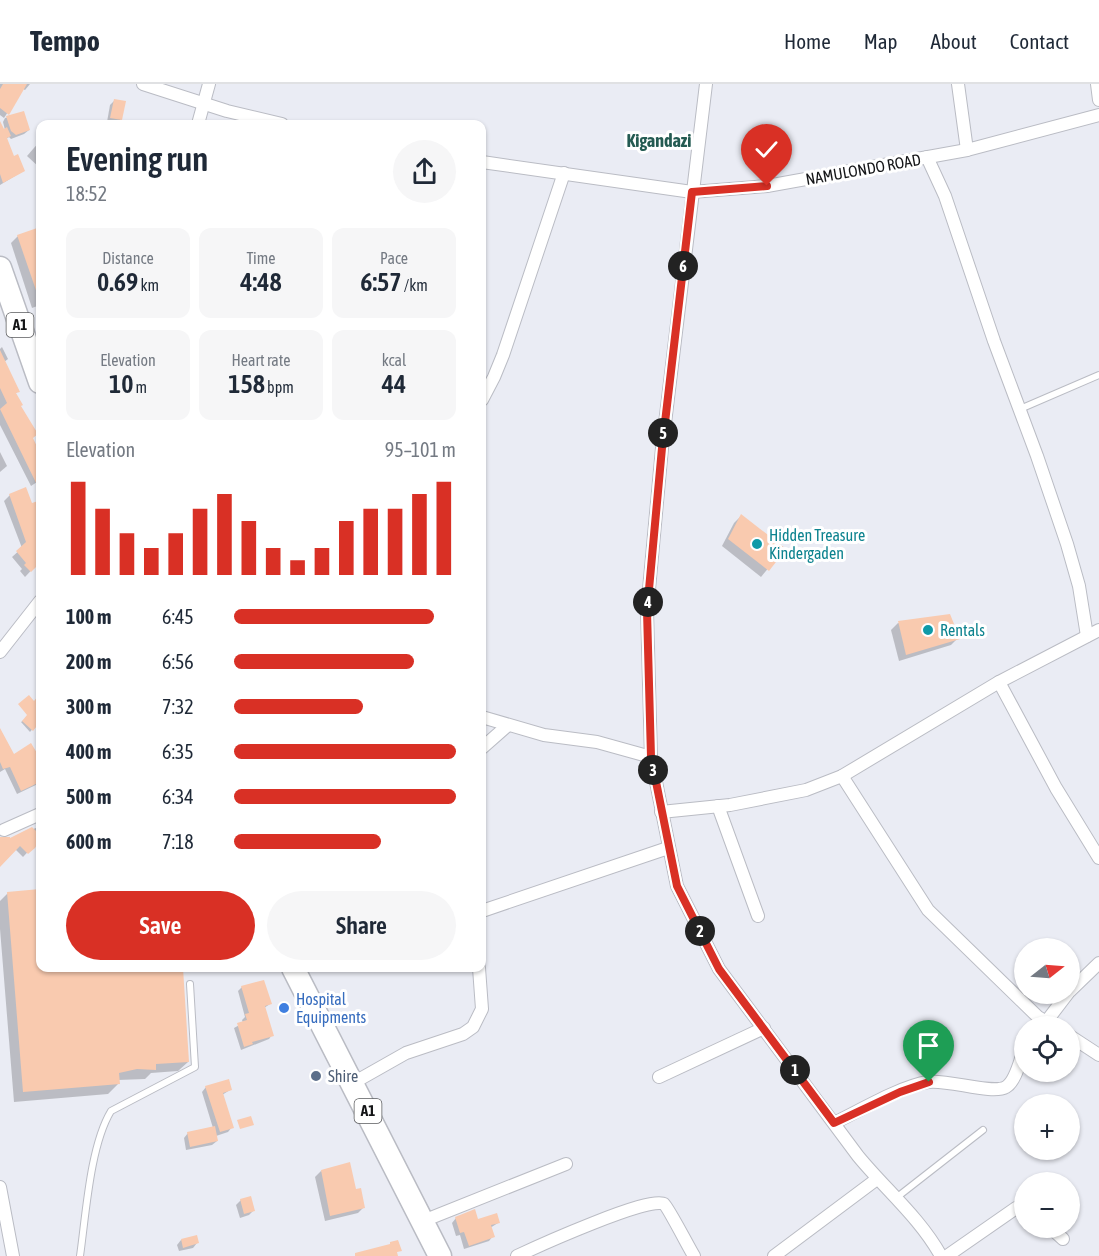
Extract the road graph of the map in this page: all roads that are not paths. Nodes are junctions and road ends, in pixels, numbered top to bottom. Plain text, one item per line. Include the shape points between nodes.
1 (142, 84) edge
2 (209, 84) edge
3 (706, 84) edge
4 (958, 84) edge
5 (1097, 84) edge
6 (1099, 100) edge
7 (204, 103) junction
8 (1099, 115) edge
9 (199, 120) edge
10 (249, 120) edge
11 (967, 150) junction
12 (927, 158) junction
13 (486, 163) edge
14 (564, 173) junction
15 (692, 192) junction
16 (0, 268) edge
17 (5, 298) edge
18 (36, 372) edge
19 (1099, 375) edge
20 (486, 392) edge
21 (1019, 409) junction
22 (36, 606) edge
23 (1099, 630) edge
24 (1087, 636) junction
25 (0, 652) edge
26 (999, 682) junction
27 (486, 718) edge
28 (507, 726) junction
29 (486, 744) edge
30 (651, 757) junction
31 (842, 776) junction
32 (718, 806) junction
33 (661, 812) junction
34 (36, 816) edge
35 (4, 830) dead end
36 (668, 848) junction
37 (1099, 858) edge
38 (486, 910) edge
39 (758, 916) dead end
40 (1099, 963) edge
41 (295, 972) edge
42 (479, 972) edge
43 (1080, 981) edge
44 (190, 984) dead end
45 (1059, 1004) edge
46 (1036, 1016) edge
47 (1049, 1016) edge
48 (764, 1028) junction
49 (1080, 1043) edge
50 (1099, 1055) edge
51 (1014, 1075) edge
52 (659, 1077) dead end
53 (353, 1083) junction
54 (834, 1123) junction
55 (983, 1130) dead end
56 (566, 1164) dead end
57 (877, 1179) junction
58 (0, 1187) edge
59 (896, 1198) junction
60 (1014, 1209) edge
61 (423, 1221) junction
62 (12, 1256) edge
63 (80, 1256) edge
64 (440, 1256) edge
65 (517, 1256) edge
66 (694, 1256) edge
67 (774, 1256) edge
68 (941, 1256) edge
69 (948, 1256) edge

1 - 7 street
2 - 7 street
3 - 15 street
4 - 11 street
5 - 6 street
7 - 9 street
7 - 10 street
8 - 11 street, NAMULONDO ROAD
11 - 12 street, NAMULONDO ROAD
12 - 15 street, NAMULONDO ROAD via 767,186
12 - 21 street via 945,196
13 - 14 street, NAMULONDO ROAD
14 - 15 street, NAMULONDO ROAD
14 - 20 street via 503,355
15 - 30 street via 647,611
16 - 17 highway, A1
17 - 18 highway, A1
19 - 21 lane
21 - 24 street via 1066,544
22 - 25 street
23 - 24 street
24 - 26 street
26 - 31 street
26 - 37 street
27 - 28 street
28 - 29 street
28 - 30 street via 597,742
30 - 33 street
31 - 32 street via 782,796
31 - 46 street via 928,910
32 - 33 street
32 - 39 street
33 - 36 street
34 - 35 street
36 - 38 street
36 - 48 street via 677,886 719,969
40 - 43 street
41 - 53 highway, A1
42 - 53 street via 482,1009 473,1027 406,1053
44 - 63 lane via 195,1067 111,1111 104,1122
45 - 47 street
48 - 52 street
48 - 54 street
49 - 50 street
51 - 54 street via 1006,1087 992,1090 929,1082
53 - 61 highway, A1
54 - 57 street
55 - 59 lane
56 - 61 street
57 - 59 street
57 - 67 street
58 - 62 street
59 - 68 street via 931,1238
60 - 69 street
61 - 64 highway, A1
65 - 66 street via 578,1229 660,1202 670,1211

